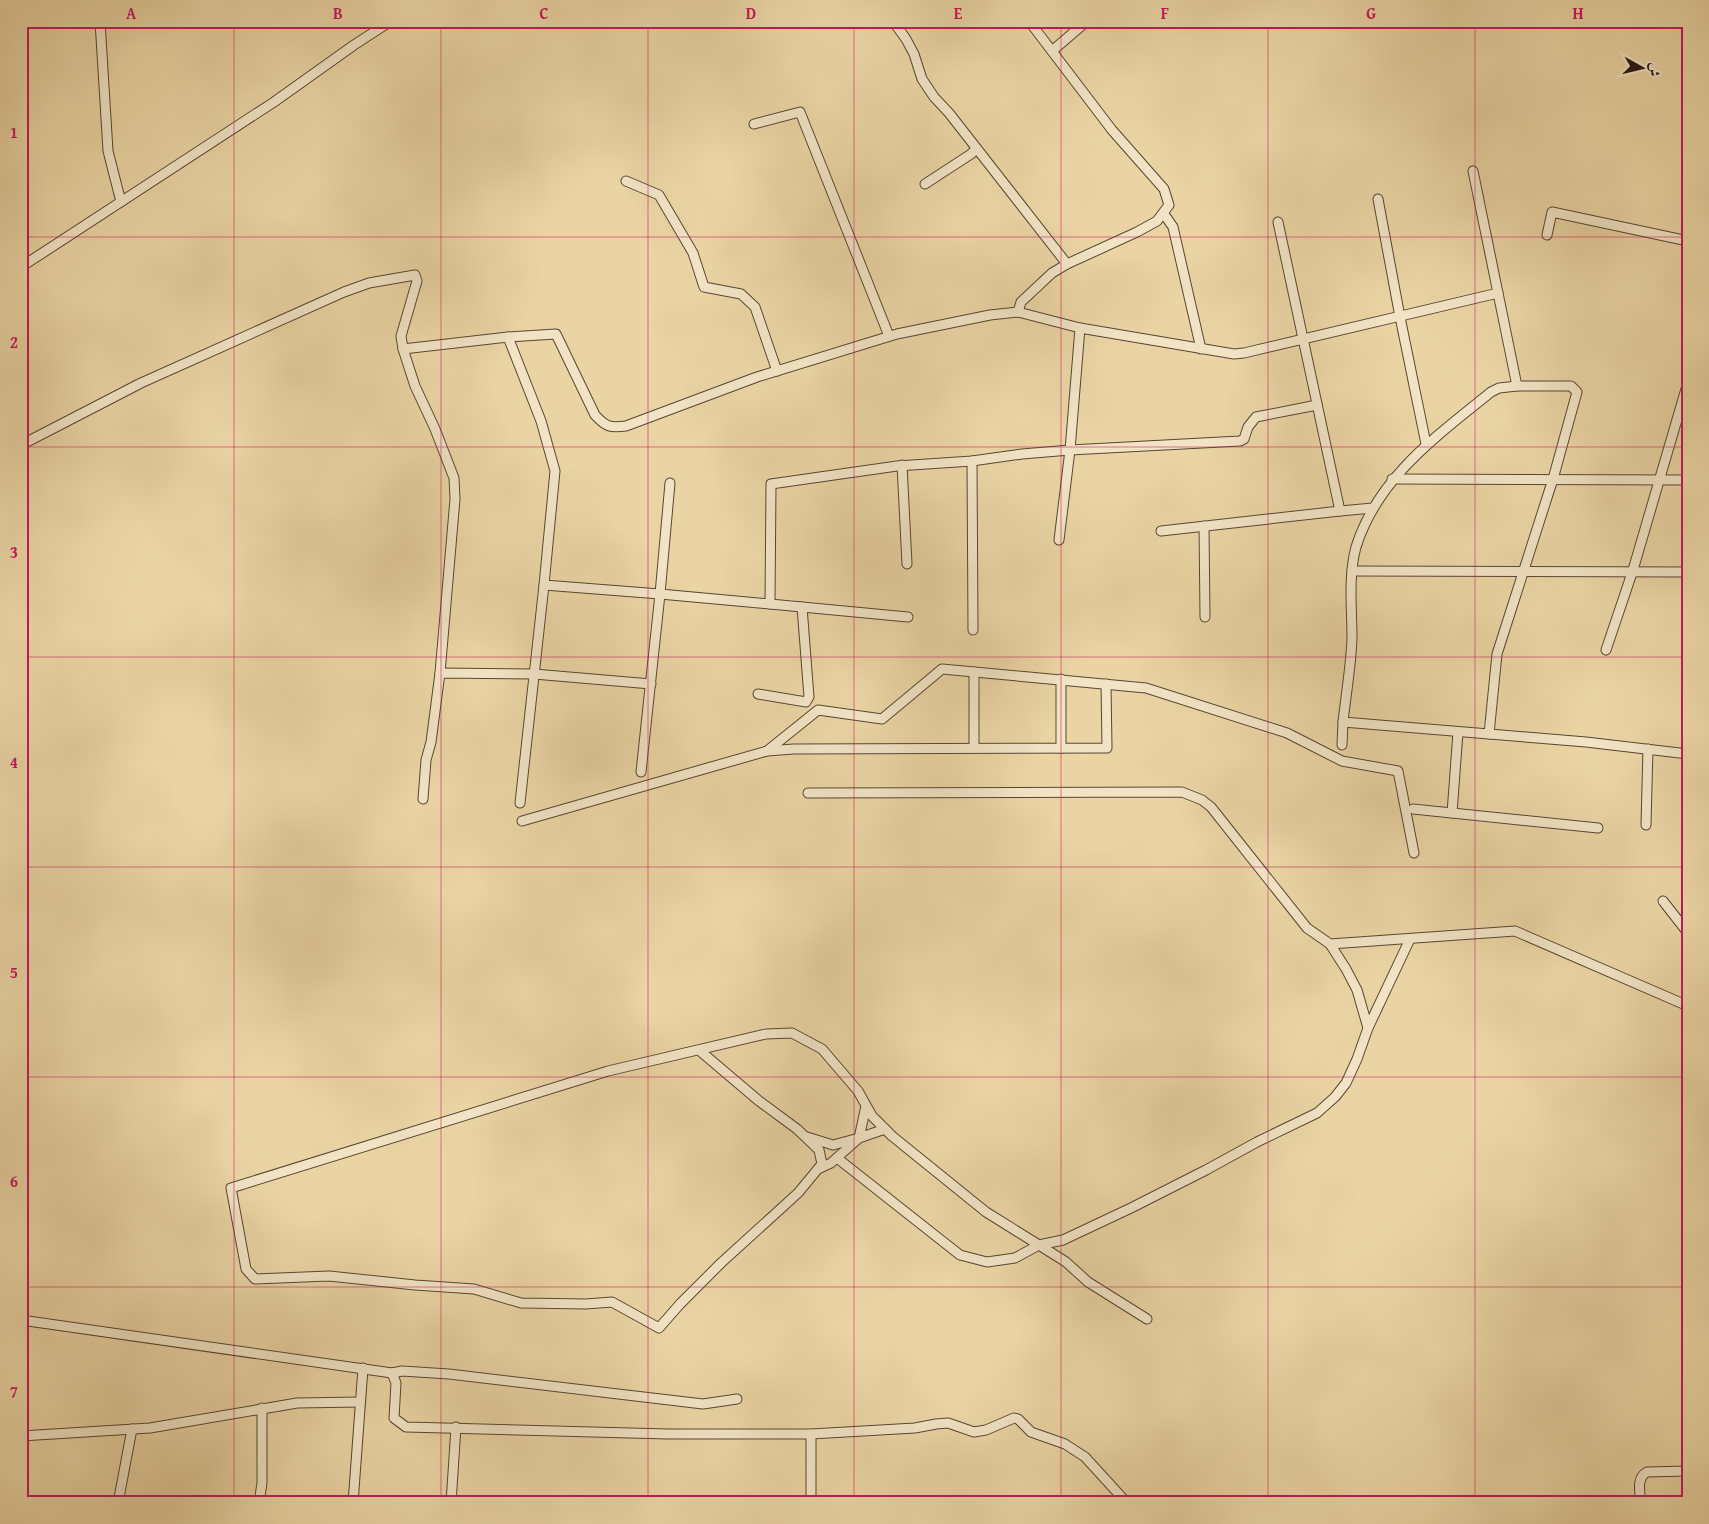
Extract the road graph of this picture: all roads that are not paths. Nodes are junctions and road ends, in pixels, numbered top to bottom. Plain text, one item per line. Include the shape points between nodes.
1 (100, 21) edge
2 (391, 21) edge
3 (893, 21) edge
4 (1029, 21) edge
5 (1087, 21) edge
6 (1052, 51) junction
7 (754, 124) dead end
8 (976, 148) junction
9 (1473, 171) dead end
10 (626, 181) dead end
11 (926, 184) dead end
12 (1378, 199) dead end
13 (121, 202) junction
14 (1164, 214) junction
15 (1278, 222) dead end
16 (1546, 235) dead end
17 (1688, 241) edge
18 (1067, 264) junction
19 (21, 267) edge
20 (1498, 293) junction
21 (1018, 312) junction
22 (1400, 317) junction
23 (1080, 328) junction
24 (889, 336) junction
25 (508, 337) junction
26 (1302, 339) junction
27 (403, 349) junction
28 (1201, 349) junction
29 (777, 371) junction
30 (1688, 382) edge
31 (1517, 386) junction
32 (1317, 405) junction
33 (1426, 444) junction
34 (21, 445) edge
35 (1070, 450) junction
36 (972, 461) junction
37 (902, 465) junction
38 (1392, 479) junction
39 (1552, 479) junction
40 (1660, 480) junction
41 (1688, 480) edge
42 (670, 483) dead end
43 (1373, 508) junction
44 (1340, 511) junction
45 (1204, 526) junction
46 (1161, 531) dead end
47 (1059, 540) dead end
48 (907, 564) dead end
49 (1633, 570) junction
50 (1352, 571) junction
51 (1524, 571) junction
52 (1688, 572) edge
53 (544, 585) junction
54 (660, 594) junction
55 (770, 604) junction
56 (802, 607) junction
57 (908, 617) dead end
58 (1204, 617) dead end
59 (973, 630) dead end
60 (1606, 650) dead end
61 (974, 672) junction
62 (440, 674) junction
63 (534, 674) junction
64 (1061, 679) junction
65 (651, 684) junction
66 (1106, 684) junction
67 (758, 694) dead end
68 (1344, 722) junction
69 (1458, 732) junction
70 (1489, 734) junction
71 (1342, 745) dead end
72 (974, 748) junction
73 (1061, 748) junction
74 (1648, 749) junction
75 (767, 751) junction
76 (1688, 754) edge
77 (641, 772) dead end
78 (808, 793) dead end
79 (423, 799) dead end
80 (520, 803) dead end
81 (1414, 808) dead end
82 (1452, 813) junction
83 (522, 821) dead end
84 (1646, 825) dead end
85 (1598, 828) dead end
86 (1414, 853) dead end
87 (1663, 901) dead end
88 (1688, 932) edge
89 (1410, 940) junction
90 (1330, 944) junction
91 (1688, 1006) edge
92 (1368, 1028) junction
93 (699, 1050) junction
94 (866, 1106) junction
95 (885, 1129) junction
96 (804, 1136) junction
97 (859, 1138) junction
98 (837, 1158) junction
99 (817, 1169) junction
100 (1039, 1245) junction
101 (21, 1320) edge
102 (1147, 1320) dead end
103 (363, 1368) junction
104 (392, 1373) junction
105 (736, 1399) dead end
106 (360, 1402) junction
107 (262, 1408) junction
108 (456, 1427) junction
109 (132, 1429) junction
110 (811, 1434) junction
111 (21, 1436) edge
112 (1688, 1471) edge
113 (118, 1503) edge
114 (259, 1503) edge
115 (353, 1503) edge
116 (451, 1503) edge
117 (811, 1503) edge
118 (1128, 1503) edge
119 (1641, 1503) edge

1 - 13 street via 108,151
2 - 13 street
3 - 8 street via 906,38 922,79
4 - 6 street
5 - 6 street
6 - 14 street via 1112,130 1164,189 1169,205
7 - 24 street via 800,112
8 - 11 street
8 - 18 street
9 - 20 street
10 - 29 street via 659,195 693,253 704,287 741,294 755,307
12 - 22 street
13 - 19 street
14 - 18 street via 1137,232
14 - 28 street via 1174,227
15 - 26 street
16 - 17 street via 1552,212
18 - 21 street via 1037,286 1021,302
20 - 22 street
20 - 31 street
21 - 23 street
21 - 24 street
22 - 26 street
22 - 33 street
23 - 28 street
23 - 35 street
24 - 29 street
25 - 27 street
25 - 29 street via 556,334 595,415 611,428 626,426
25 - 53 street via 541,422 555,471
26 - 28 street via 1244,353
26 - 32 street
27 - 34 street via 401,336 417,281 415,275 369,283 344,292 141,383
27 - 62 street via 414,386 454,478
30 - 40 street
31 - 33 street via 1491,392
31 - 39 street via 1571,386 1577,392
32 - 35 street via 1256,417 1244,439 1240,440
32 - 44 street
33 - 38 street
35 - 36 street
35 - 47 street
36 - 37 street
36 - 59 street
37 - 48 street
37 - 55 street via 771,484
38 - 39 street
38 - 43 street
39 - 40 street
39 - 51 street
40 - 41 street
40 - 49 street
42 - 54 street
43 - 44 street
43 - 50 street via 1356,549
44 - 45 street
45 - 46 street
45 - 58 street
49 - 51 street
49 - 52 street
49 - 60 street
50 - 51 street
50 - 68 street via 1352,641
51 - 70 street via 1497,654
53 - 54 street
53 - 63 street
54 - 55 street
54 - 65 street
55 - 56 street
56 - 57 street
56 - 67 street via 809,697 806,702
61 - 64 street
61 - 72 street
61 - 75 street via 942,669 882,719 818,710
62 - 63 street
62 - 79 street
63 - 65 street
63 - 80 street
64 - 66 street
64 - 73 street
65 - 77 street
66 - 73 street via 1107,748
66 - 86 street via 1146,688 1286,733 1342,761 1398,771
68 - 69 street
68 - 71 street
69 - 70 street
69 - 82 street
70 - 74 street
72 - 73 street
72 - 75 street
74 - 76 street
74 - 84 street
75 - 83 street
78 - 90 street via 1182,792 1211,807 1307,928
81 - 82 street
82 - 85 street
87 - 88 street
89 - 90 street
89 - 91 street via 1515,932
89 - 92 street
90 - 92 street via 1357,990
92 - 100 street via 1346,1083 1317,1113 1123,1212 1063,1240
93 - 94 street via 766,1034 792,1033 822,1049 858,1091
93 - 96 street
93 - 99 street via 608,1071 231,1188 246,1269 255,1280 329,1276 474,1289 521,1303 612,1302 659,1328 721,1263 798,1193
94 - 95 street
94 - 97 street
95 - 97 street
95 - 100 street via 986,1212
96 - 97 street via 833,1145
96 - 99 street via 819,1150 822,1164
97 - 98 street
98 - 99 street
98 - 100 street via 960,1254 987,1262 1015,1258
100 - 102 street
101 - 103 street
103 - 104 street
103 - 106 street
104 - 105 street via 449,1374 703,1404
104 - 108 street via 396,1383 394,1418 406,1427
106 - 107 street via 297,1403
106 - 115 street
107 - 109 street
107 - 114 street
108 - 110 street via 668,1434
108 - 116 street
109 - 111 street
109 - 113 street
110 - 117 street
110 - 118 street via 948,1423 974,1432 1014,1418 1031,1432 1065,1444 1084,1457
112 - 119 street via 1643,1474 1640,1479

